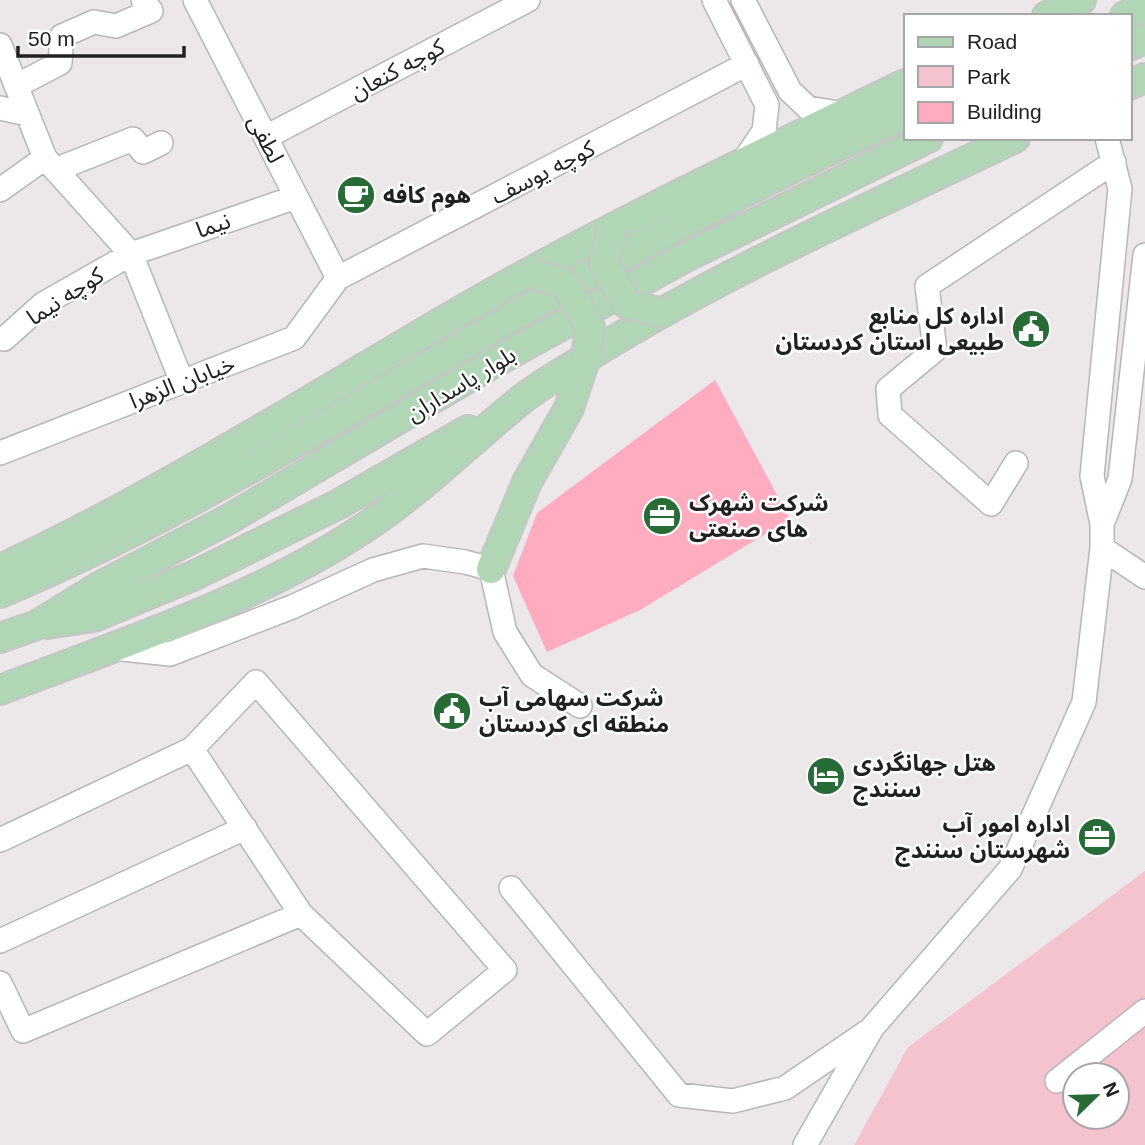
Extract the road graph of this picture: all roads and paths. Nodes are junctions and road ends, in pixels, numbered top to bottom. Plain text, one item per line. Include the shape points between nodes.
1 (195, 0) edge
2 (528, 0) edge
3 (714, 0) edge
4 (743, 0) edge
5 (1045, 0) edge
6 (1082, 0) edge
7 (147, 6) edge
8 (1030, 14) edge
9 (1051, 14) edge
10 (0, 45) edge
11 (747, 64) junction
12 (904, 85) edge
13 (16, 86) junction
14 (0, 108) edge
15 (27, 114) junction
16 (844, 114) junction
17 (904, 115) edge
18 (266, 137) junction
19 (924, 140) edge
20 (1011, 140) edge
21 (1108, 140) edge
22 (161, 143) dead end
23 (743, 162) junction
24 (1114, 162) junction
25 (50, 164) junction
26 (0, 190) edge
27 (296, 197) junction
28 (612, 227) junction
29 (131, 254) junction
30 (1145, 256) edge
31 (530, 273) junction
32 (338, 278) junction
33 (1111, 297) junction
34 (1140, 299) junction
35 (663, 313) junction
36 (0, 338) edge
37 (586, 358) junction
38 (182, 382) junction
39 (523, 398) junction
40 (0, 453) edge
41 (1016, 463) dead end
42 (1102, 524) junction
43 (1102, 548) junction
44 (0, 569) edge
45 (491, 569) junction
46 (1145, 577) edge
47 (0, 593) edge
48 (37, 625) junction
49 (0, 638) edge
50 (113, 648) junction
51 (0, 690) edge
52 (580, 706) dead end
53 (192, 749) junction
54 (245, 828) junction
55 (0, 840) edge
56 (511, 888) dead end
57 (301, 914) junction
58 (0, 941) edge
59 (0, 983) edge
60 (1145, 1011) edge
61 (872, 1028) junction
62 (1057, 1081) dead end
63 (805, 1145) edge

1 - 18 street, لطفی
2 - 18 street, کوچه کنعان
3 - 11 street
4 - 16 street via 790,91 808,108
5 - 8 main road
6 - 9 main road
7 - 13 street via 116,26 94,22 62,36 60,63
10 - 13 street
11 - 23 street via 767,105 764,131
11 - 32 street, کوچه یوسف
12 - 16 main road
13 - 15 street
14 - 15 street
15 - 25 street
16 - 23 main road
17 - 47 main road, بلوار پاسداران via 670,230 202,497 83,558
18 - 27 street, لطفی
19 - 48 main road, بلوار پاسداران via 684,258
20 - 35 main road
21 - 24 street
22 - 25 street via 143,152 134,139
23 - 28 main road
24 - 33 street via 1120,189
24 - 41 street via 927,286 934,350 888,389 890,415 991,504
25 - 26 street
25 - 29 street
27 - 29 street, نیما
27 - 32 street, لطفی
28 - 31 main road
28 - 35 main road, bridge via 604,264 627,304
29 - 36 street, کوچه نیما via 43,304
29 - 38 street
30 - 34 street
31 - 37 main road, bridge via 564,283 590,327
31 - 44 main road via 224,451
32 - 38 street, خیابان الزهرا via 294,338
33 - 34 street
33 - 42 street via 1092,476
34 - 42 street via 1120,479
35 - 37 main road
37 - 39 main road
37 - 45 main road via 569,408 527,482
38 - 40 street, خیابان الزهرا
39 - 48 main road via 339,504 195,575 94,617
39 - 50 main road via 428,481 366,527 217,605
42 - 43 street
43 - 46 street
43 - 61 street via 1084,702 1010,869
45 - 50 street via 423,556 373,570 170,654
45 - 52 street via 505,632 532,675
48 - 49 main road, بلوار پاسداران
50 - 51 main road
53 - 54 street
53 - 55 street
53 - 57 street via 256,682 505,970 427,1034
54 - 57 street
54 - 58 street
56 - 61 street via 679,1095 733,1101 785,1088
57 - 59 street via 23,1031
60 - 62 street
61 - 63 street

